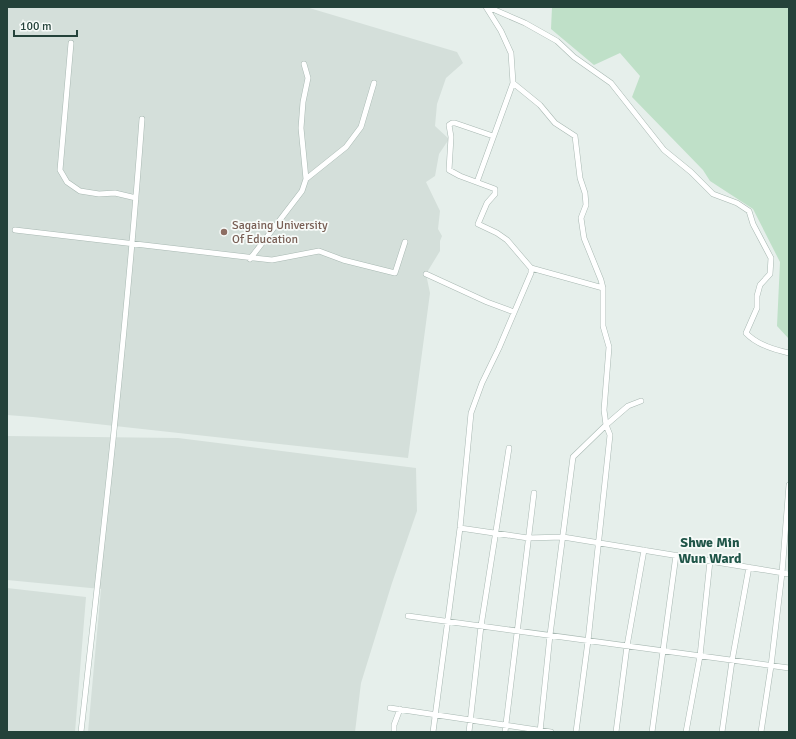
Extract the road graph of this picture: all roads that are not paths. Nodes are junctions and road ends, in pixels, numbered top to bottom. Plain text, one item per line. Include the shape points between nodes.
1 (487, 7) edge
2 (71, 43) dead end
3 (304, 64) dead end
4 (513, 83) junction
5 (374, 84) dead end
6 (142, 119) dead end
7 (493, 136) junction
8 (306, 179) junction
9 (477, 182) junction
10 (136, 198) junction
11 (15, 230) dead end
12 (405, 242) dead end
13 (132, 243) junction
14 (250, 259) junction
15 (531, 268) junction
16 (426, 274) dead end
17 (603, 288) junction
18 (514, 312) junction
19 (789, 353) edge
20 (641, 401) dead end
21 (606, 425) junction
22 (509, 448) dead end
23 (789, 485) edge
24 (534, 493) dead end
25 (460, 528) junction
26 (496, 533) junction
27 (563, 537) junction
28 (528, 538) junction
29 (598, 543) junction
30 (644, 550) junction
31 (676, 556) junction
32 (710, 561) junction
33 (748, 567) junction
34 (782, 572) junction
35 (789, 574) edge
36 (408, 616) dead end
37 (447, 621) junction
38 (481, 626) junction
39 (518, 631) junction
40 (550, 635) junction
41 (588, 641) junction
42 (627, 646) junction
43 (664, 651) junction
44 (700, 656) junction
45 (732, 661) junction
46 (771, 666) junction
47 (789, 668) edge
48 (390, 708) dead end
49 (400, 710) junction
50 (435, 715) junction
51 (471, 720) junction
52 (506, 726) junction
53 (541, 731) edge
54 (81, 732) edge
55 (394, 732) edge
56 (433, 732) edge
57 (469, 732) edge
58 (505, 732) edge
59 (551, 732) edge
60 (576, 732) edge
61 (616, 732) edge
62 (652, 732) edge
63 (686, 732) edge
64 (722, 732) edge
65 (761, 732) edge

1 - 4 street via 511,53
1 - 19 street via 525,23 557,41 574,57 611,83 664,150 691,172 712,194 737,202 749,210 770,258 770,274 760,285 757,308 746,333 751,338
2 - 10 street via 60,170 67,182 80,191 115,193
3 - 8 street via 308,78 301,128
4 - 7 street
4 - 17 street via 540,105 555,123 575,136 580,178 585,193 586,205 581,218 584,238
5 - 8 street via 361,127 346,148
6 - 10 street
7 - 9 street
7 - 9 street via 455,122 449,125 449,170
8 - 14 street via 302,191
9 - 15 street via 495,189 495,194 487,203 478,224 507,240
10 - 13 street
11 - 13 street
12 - 14 street via 395,273 319,251 272,260
13 - 14 street
13 - 54 street
15 - 17 street
15 - 18 street
16 - 18 street
17 - 21 street via 603,326 609,347 604,410
18 - 25 street via 471,413
20 - 21 street via 628,406
21 - 27 street via 573,457
21 - 29 street via 610,435
22 - 26 street
23 - 34 street
24 - 28 street
25 - 26 street
25 - 37 street
26 - 28 street
26 - 38 street
27 - 28 street
27 - 29 street
27 - 40 street
28 - 39 street
29 - 30 street
29 - 41 street
30 - 31 street
30 - 42 street
31 - 32 street
31 - 43 street
32 - 33 street
32 - 44 street
33 - 34 street
33 - 45 street
34 - 35 street
34 - 46 street
36 - 37 street
37 - 38 street
37 - 50 street
38 - 39 street
38 - 51 street
39 - 40 street
39 - 52 street
40 - 41 street
40 - 53 street
41 - 42 street
41 - 60 street
42 - 43 street
42 - 61 street
43 - 44 street
43 - 62 street
44 - 45 street
44 - 63 street
45 - 46 street
45 - 64 street
46 - 47 street
46 - 65 street
48 - 49 street
49 - 50 street
49 - 55 street
50 - 51 street
50 - 56 street
51 - 52 street
51 - 57 street
52 - 53 street
52 - 58 street
53 - 59 street

